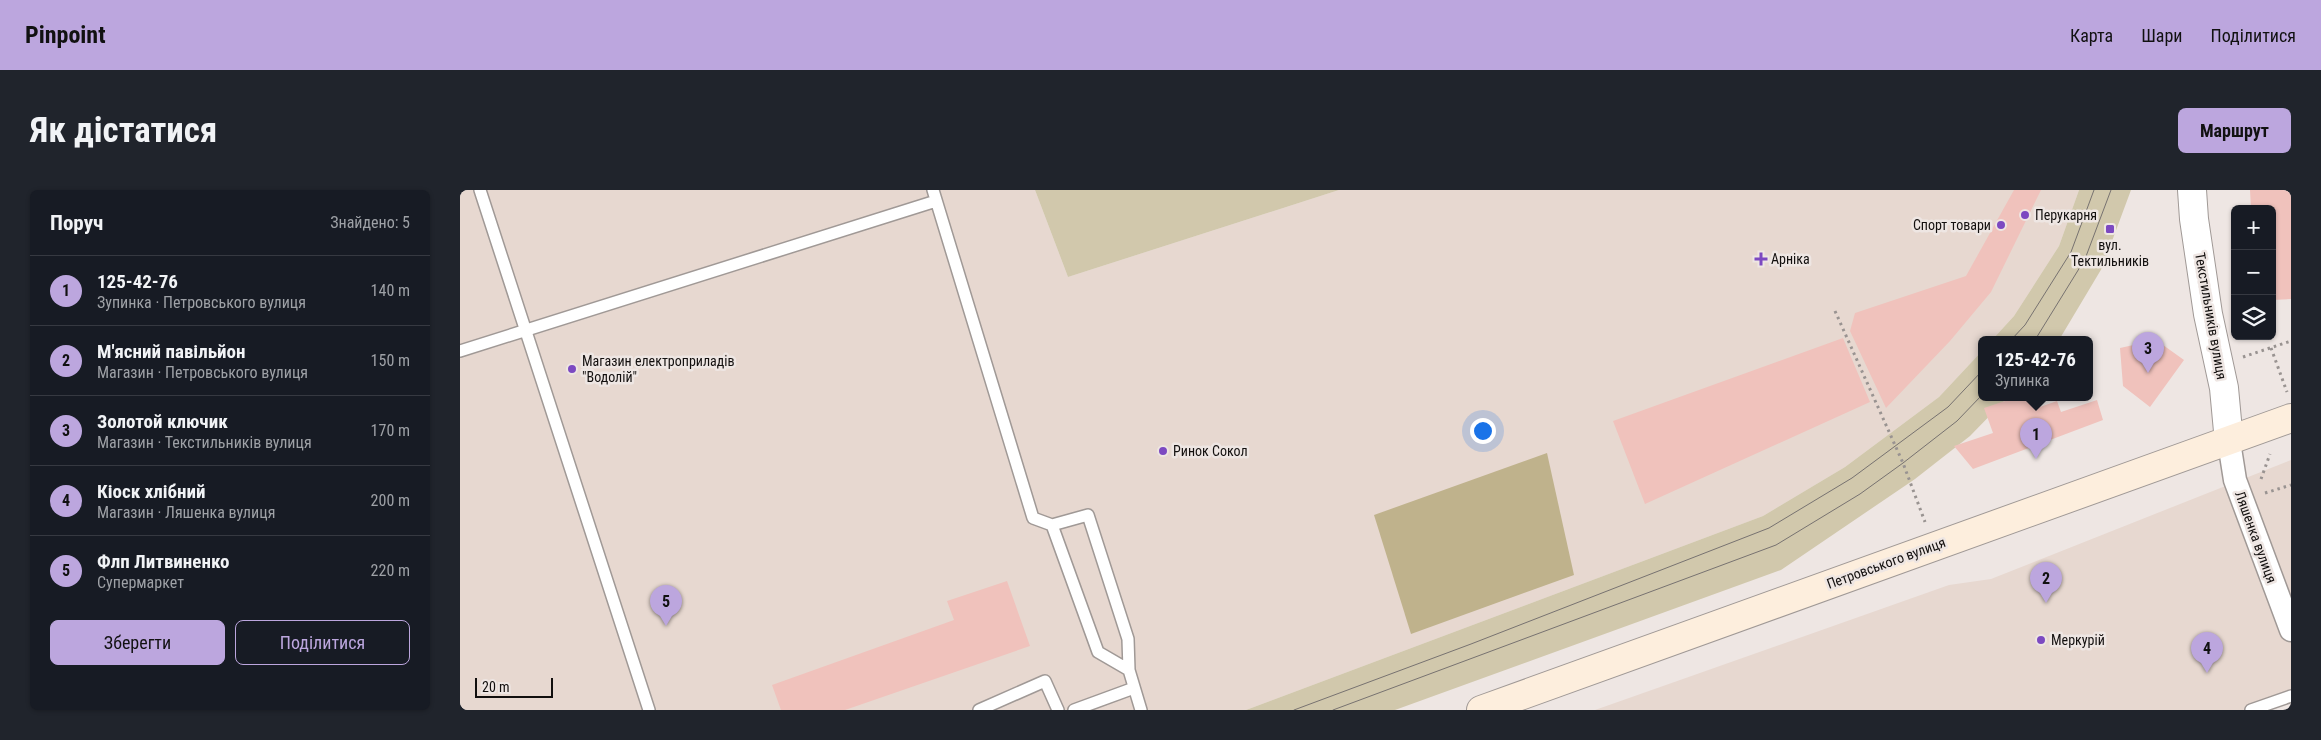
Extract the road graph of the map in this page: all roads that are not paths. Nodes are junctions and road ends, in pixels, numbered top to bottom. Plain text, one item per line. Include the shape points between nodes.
1 (480, 190) edge
2 (2192, 190) edge
3 (935, 195) edge
4 (525, 329) junction
5 (460, 351) edge
6 (2290, 406) edge
7 (2229, 442) junction
8 (1052, 526) junction
9 (2291, 630) edge
10 (1129, 670) junction
11 (1134, 688) junction
12 (2291, 696) edge
13 (649, 710) edge
14 (979, 710) edge
15 (1058, 710) edge
16 (1074, 710) edge
17 (1141, 710) edge
18 (1482, 710) edge
19 (2251, 710) edge

1 - 4 lane
2 - 7 street, Текстильників вулиця via 2208,314 2224,388
3 - 4 lane
3 - 8 lane via 1033,518
4 - 5 lane
4 - 13 lane
6 - 7 main road, Петровського вулиця
7 - 9 street, Ляшенка вулиця via 2235,480
7 - 18 main road, Петровського вулиця
8 - 10 lane via 1098,652
8 - 10 lane via 1088,515 1128,639
10 - 11 lane
11 - 16 lane
11 - 17 lane
12 - 19 lane
14 - 15 lane via 1045,681

